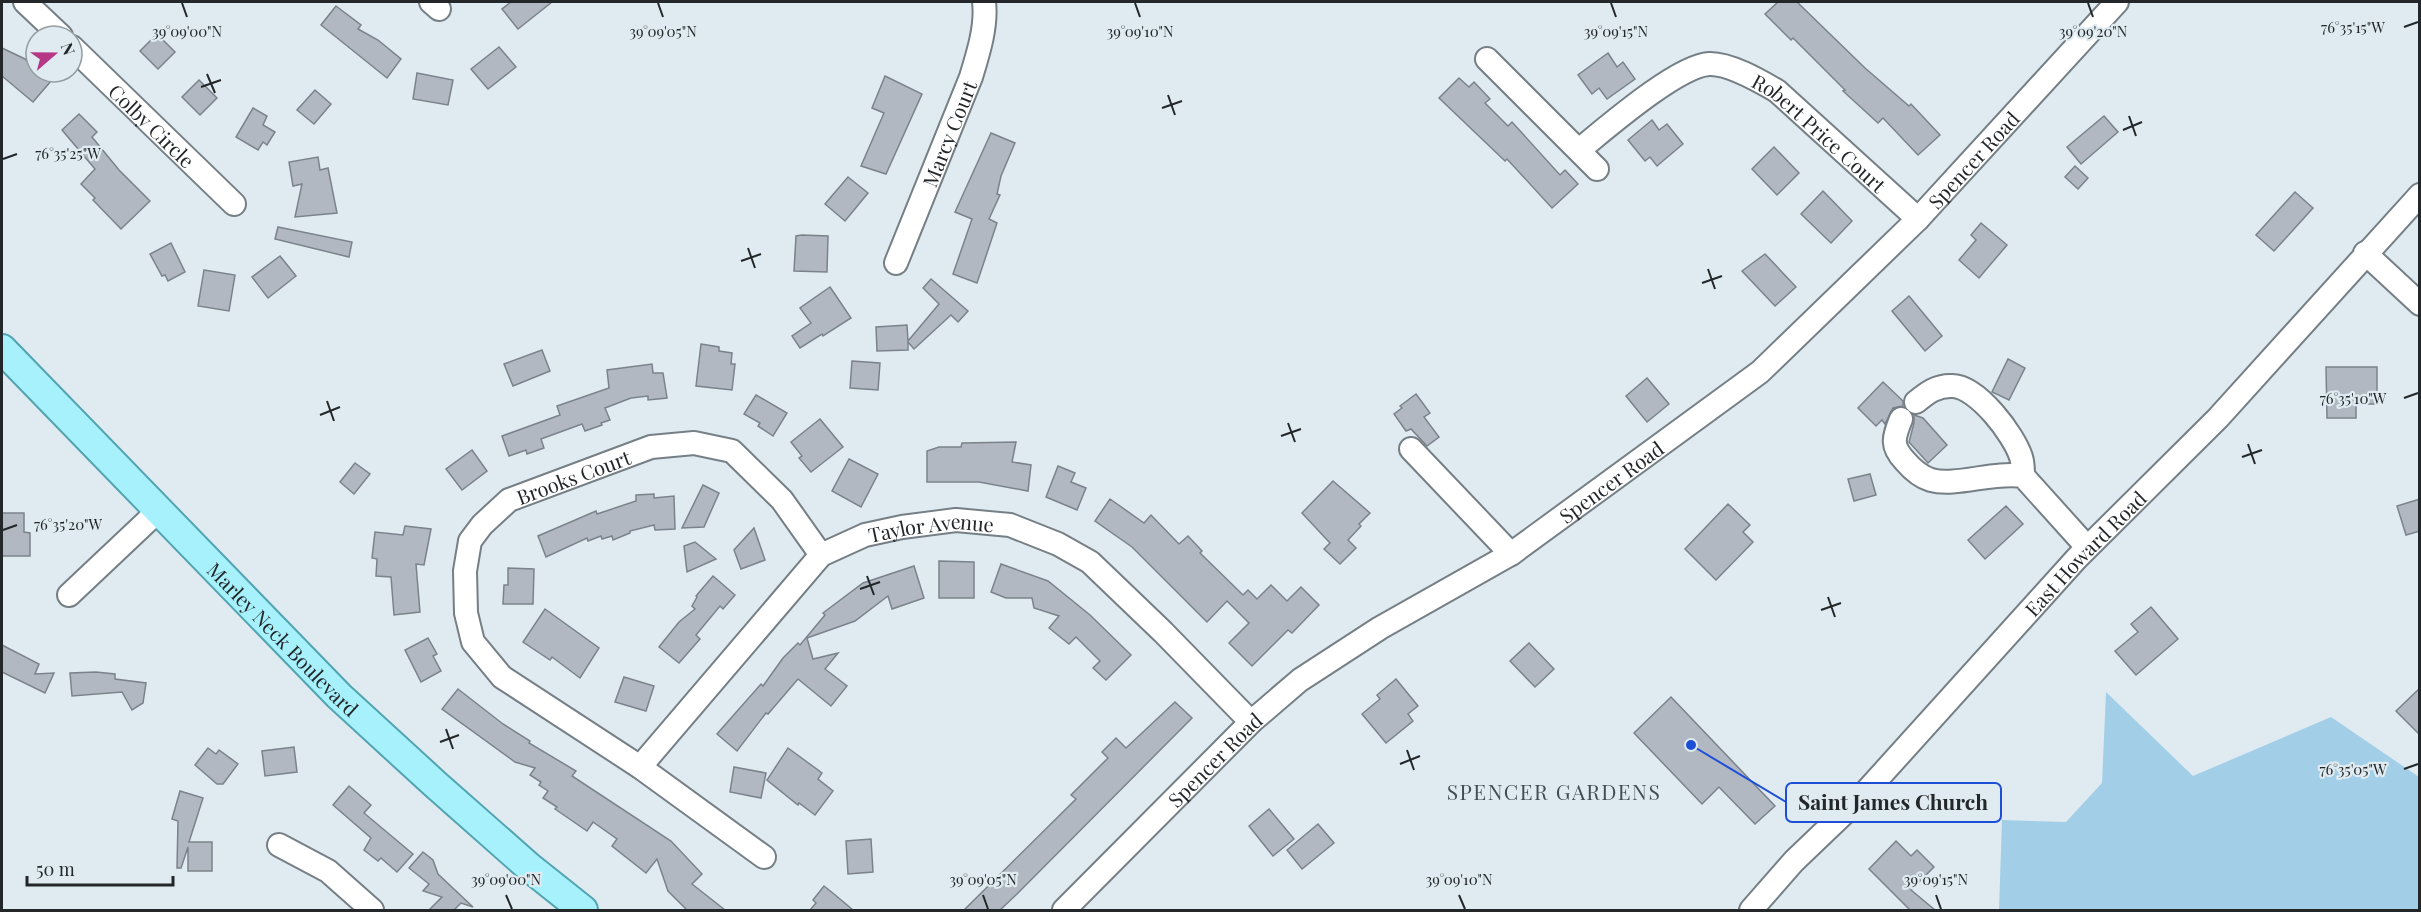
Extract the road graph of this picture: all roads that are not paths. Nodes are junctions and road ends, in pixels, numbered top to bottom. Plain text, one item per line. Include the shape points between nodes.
1 (25, 2) edge
2 (984, 2) edge
3 (2117, 2) edge
4 (48, 24) edge
5 (84, 59) edge
6 (1487, 59) dead end
7 (1579, 150) junction
8 (1597, 169) dead end
9 (2420, 195) edge
10 (234, 204) dead end
11 (1918, 219) junction
12 (2365, 253) junction
13 (896, 263) dead end
14 (2420, 304) edge
15 (2, 349) edge
16 (1411, 449) dead end
17 (2023, 476) junction
18 (158, 511) junction
19 (2087, 547) junction
20 (1511, 554) junction
21 (821, 555) junction
22 (69, 595) dead end
23 (1251, 722) junction
24 (640, 767) junction
25 (279, 845) dead end
26 (764, 857) dead end
27 (372, 910) edge
28 (582, 910) edge
29 (1064, 910) edge
30 (1751, 910) edge

1 - 4 street
2 - 13 street, Marcy Court via 971,77
3 - 11 street, Spencer Road
5 - 10 street, Colby Circle
6 - 7 street
7 - 8 street
7 - 11 street, Robert Price Court via 1664,84 1708,64 1756,78 1777,91
9 - 12 street, East Howard Road
11 - 20 street, Spencer Road via 1760,372
12 - 14 street
12 - 19 street, East Howard Road via 2218,418
15 - 18 main road, Marley Neck Boulevard
16 - 20 street
17 - 17 street via 1931,480 1912,469 1897,452 1894,436 1909,410 1932,389 1954,385 1978,397 2011,435 2022,459
17 - 19 street
18 - 22 street
18 - 28 main road, Marley Neck Boulevard via 339,696 469,815
19 - 30 street, East Howard Road via 1862,796 1794,861
20 - 23 street, Spencer Road via 1371,634 1300,680
21 - 23 street, Taylor Avenue via 865,535 902,527 956,520 1010,525 1090,562
21 - 24 street, Taylor Avenue
21 - 24 street, Brooks Court via 782,500 732,451 694,443 651,447 558,480 509,500 482,525 470,541 465,571 466,613 472,642 502,677
23 - 29 street, Spencer Road
24 - 26 street, Brooks Court
25 - 27 street via 328,871

